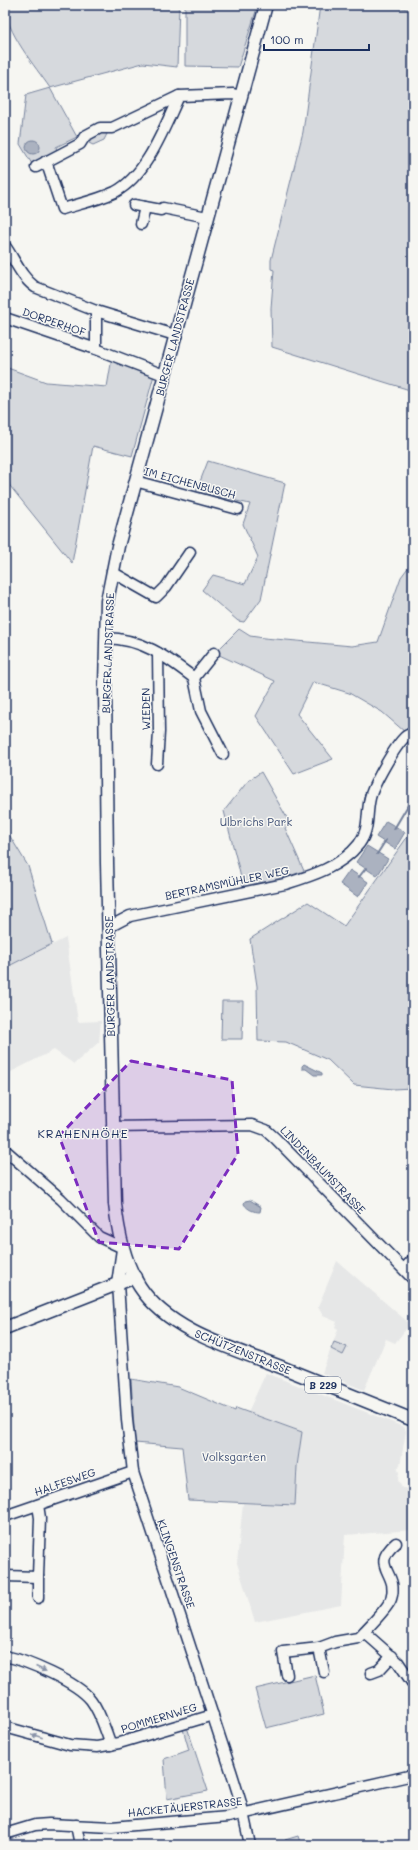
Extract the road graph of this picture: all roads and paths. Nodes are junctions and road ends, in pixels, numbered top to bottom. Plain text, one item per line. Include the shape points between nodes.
1 (266, 5) edge
2 (179, 96) junction
3 (240, 96) junction
4 (46, 161) junction
5 (36, 167) dead end
6 (134, 205) dead end
7 (145, 207) junction
8 (207, 217) junction
9 (141, 224) dead end
10 (5, 246) edge
11 (96, 311) junction
12 (5, 318) edge
13 (175, 335) junction
14 (96, 349) junction
15 (164, 375) junction
16 (136, 481) junction
17 (238, 509) dead end
18 (190, 552) dead end
19 (112, 572) junction
20 (106, 638) junction
21 (158, 653) junction
22 (214, 653) dead end
23 (194, 678) junction
24 (413, 733) edge
25 (223, 754) dead end
26 (157, 764) dead end
27 (109, 927) junction
28 (112, 1127) junction
29 (5, 1150) edge
30 (123, 1248) junction
31 (413, 1259) edge
32 (404, 1270) junction
33 (135, 1277) junction
34 (413, 1279) edge
35 (118, 1284) junction
36 (5, 1328) edge
37 (413, 1420) edge
38 (133, 1472) junction
39 (38, 1505) junction
40 (5, 1516) edge
41 (396, 1543) dead end
42 (5, 1576) edge
43 (38, 1577) junction
44 (38, 1598) dead end
45 (364, 1632) junction
46 (319, 1648) junction
47 (5, 1656) edge
48 (392, 1656) junction
49 (324, 1672) dead end
50 (371, 1673) dead end
51 (287, 1675) dead end
52 (413, 1684) edge
53 (213, 1715) junction
54 (5, 1727) edge
55 (111, 1745) junction
56 (413, 1775) edge
57 (244, 1814) junction
58 (76, 1825) junction
59 (5, 1834) edge
60 (80, 1845) edge
61 (250, 1845) edge

1 - 3 main road, BURGER LANDSTRASSE
2 - 3 street
2 - 4 street via 112,128 100,128 85,136 80,144
2 - 4 street via 142,168 113,193 62,209
3 - 8 main road, BURGER LANDSTRASSE
4 - 5 street
6 - 7 street
7 - 8 street
7 - 9 street
8 - 13 main road, BURGER LANDSTRASSE
10 - 11 street via 20,271 39,289
11 - 13 street
11 - 14 street, DORPERHOF
12 - 14 street, DORPERHOF
13 - 15 main road, BURGER LANDSTRASSE
14 - 15 street, DORPERHOF
15 - 16 main road, BURGER LANDSTRASSE
16 - 17 street, IM EICHENBUSCH
16 - 19 main road, BURGER LANDSTRASSE
18 - 19 street via 156,597
19 - 20 main road, BURGER LANDSTRASSE via 107,601
20 - 21 street via 138,642
20 - 27 main road, BURGER LANDSTRASSE
21 - 23 street
21 - 26 street, WIEDEN
22 - 23 street
23 - 25 street via 201,711
24 - 27 street, BERTRAMSMÜHLER WEG via 405,737 375,786 370,799 367,828 360,842 349,855 335,864 309,877 285,884 130,916
27 - 28 main road, BURGER LANDSTRASSE
28 - 30 main road, BURGER LANDSTRASSE via 115,1204
28 - 32 street, LINDENBAUMSTRASSE via 252,1125 264,1129
29 - 30 street via 99,1237
30 - 33 main road, BURGER LANDSTRASSE
30 - 35 main road, BURGER LANDSTRASSE
31 - 32 street
32 - 34 street, LINDENBAUMSTRASSE
33 - 35 main road
33 - 37 main road, SCHÜTZENSTRASSE / B 229 via 149,1298 185,1328
35 - 36 main road
35 - 38 street, KLINGENSTRASSE
38 - 39 street, HALFESWEG
38 - 53 street, KLINGENSTRASSE
39 - 40 street, HALFESWEG
39 - 43 street
41 - 45 street via 387,1553 384,1562 392,1581 391,1600
42 - 43 street
43 - 44 street
45 - 46 street via 358,1638
45 - 48 street
46 - 49 street
46 - 51 street via 283,1652
47 -> 55 street, POMMERNWEG via 44,1670 85,1694 97,1709
48 - 50 street via 379,1670
48 - 52 street
53 - 55 street, POMMERNWEG
53 - 57 street, KLINGENSTRASSE
55 -> 54 street, POMMERNWEG via 70,1745
56 - 57 street, HACKETÄUERSTRASSE
57 - 58 street, HACKETÄUERSTRASSE via 117,1827
57 - 61 street, KLINGENSTRASSE
58 - 59 street, HACKETÄUERSTRASSE via 35,1825
58 - 60 street

